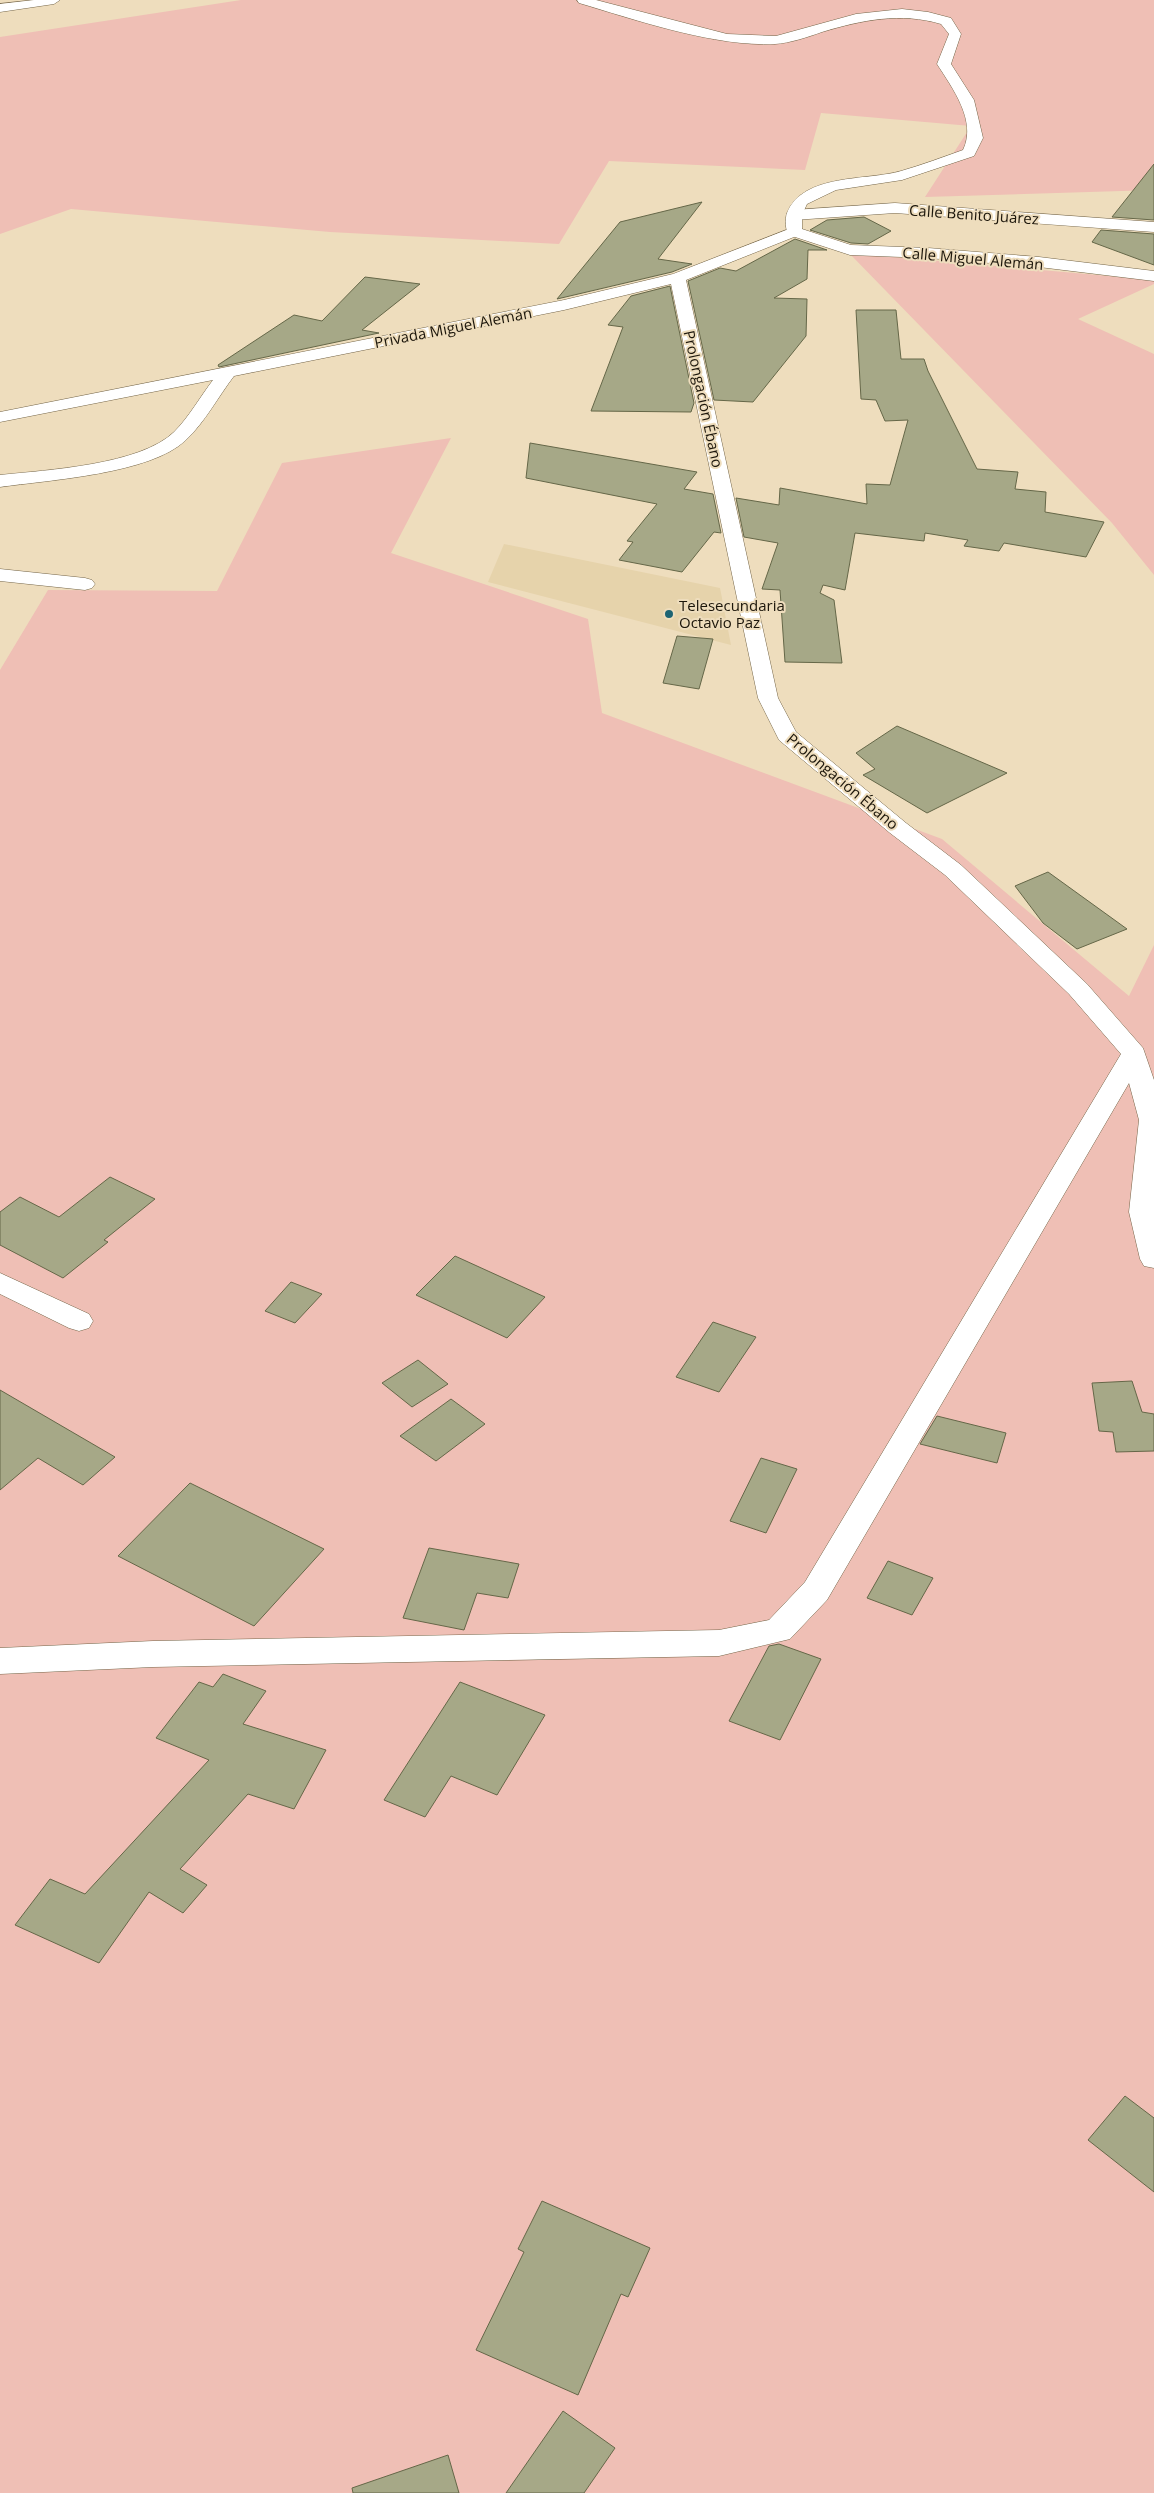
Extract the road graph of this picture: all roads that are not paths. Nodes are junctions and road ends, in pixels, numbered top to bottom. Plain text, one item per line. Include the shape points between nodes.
1 (54, 0) edge
2 (583, 0) edge
3 (0, 8) edge
4 (794, 215) junction
5 (1154, 227) edge
6 (794, 232) junction
7 (1154, 276) edge
8 (678, 278) junction
9 (227, 372) junction
10 (0, 417) edge
11 (0, 481) edge
12 (0, 575) edge
13 (85, 584) dead end
14 (1134, 1053) junction
15 (1154, 1259) edge
16 (0, 1282) edge
17 (79, 1321) dead end
18 (0, 1662) edge

1 - 3 street
2 - 4 street via 626,14 727,38 776,40 856,18 902,13 946,21 955,34 944,64 967,100 976,138 969,153 902,176 832,186 801,201
4 - 5 street, Calle Benito Juárez via 895,208
4 - 6 street
6 - 7 street, Calle Miguel Alemán via 850,250 928,253
6 - 8 street
8 - 9 street, Privada Miguel Alemán via 564,305
8 - 14 street, Prolongación Ébano via 768,698 787,735 953,870 1078,989
9 - 10 street, Privada Miguel Alemán
9 - 11 street via 179,437 162,450 125,461
12 - 13 street
14 - 15 street, Prolongación Ébano via 1152,1120 1144,1212
14 - 18 street via 816,1591 779,1630 719,1643 153,1654
16 - 17 street

